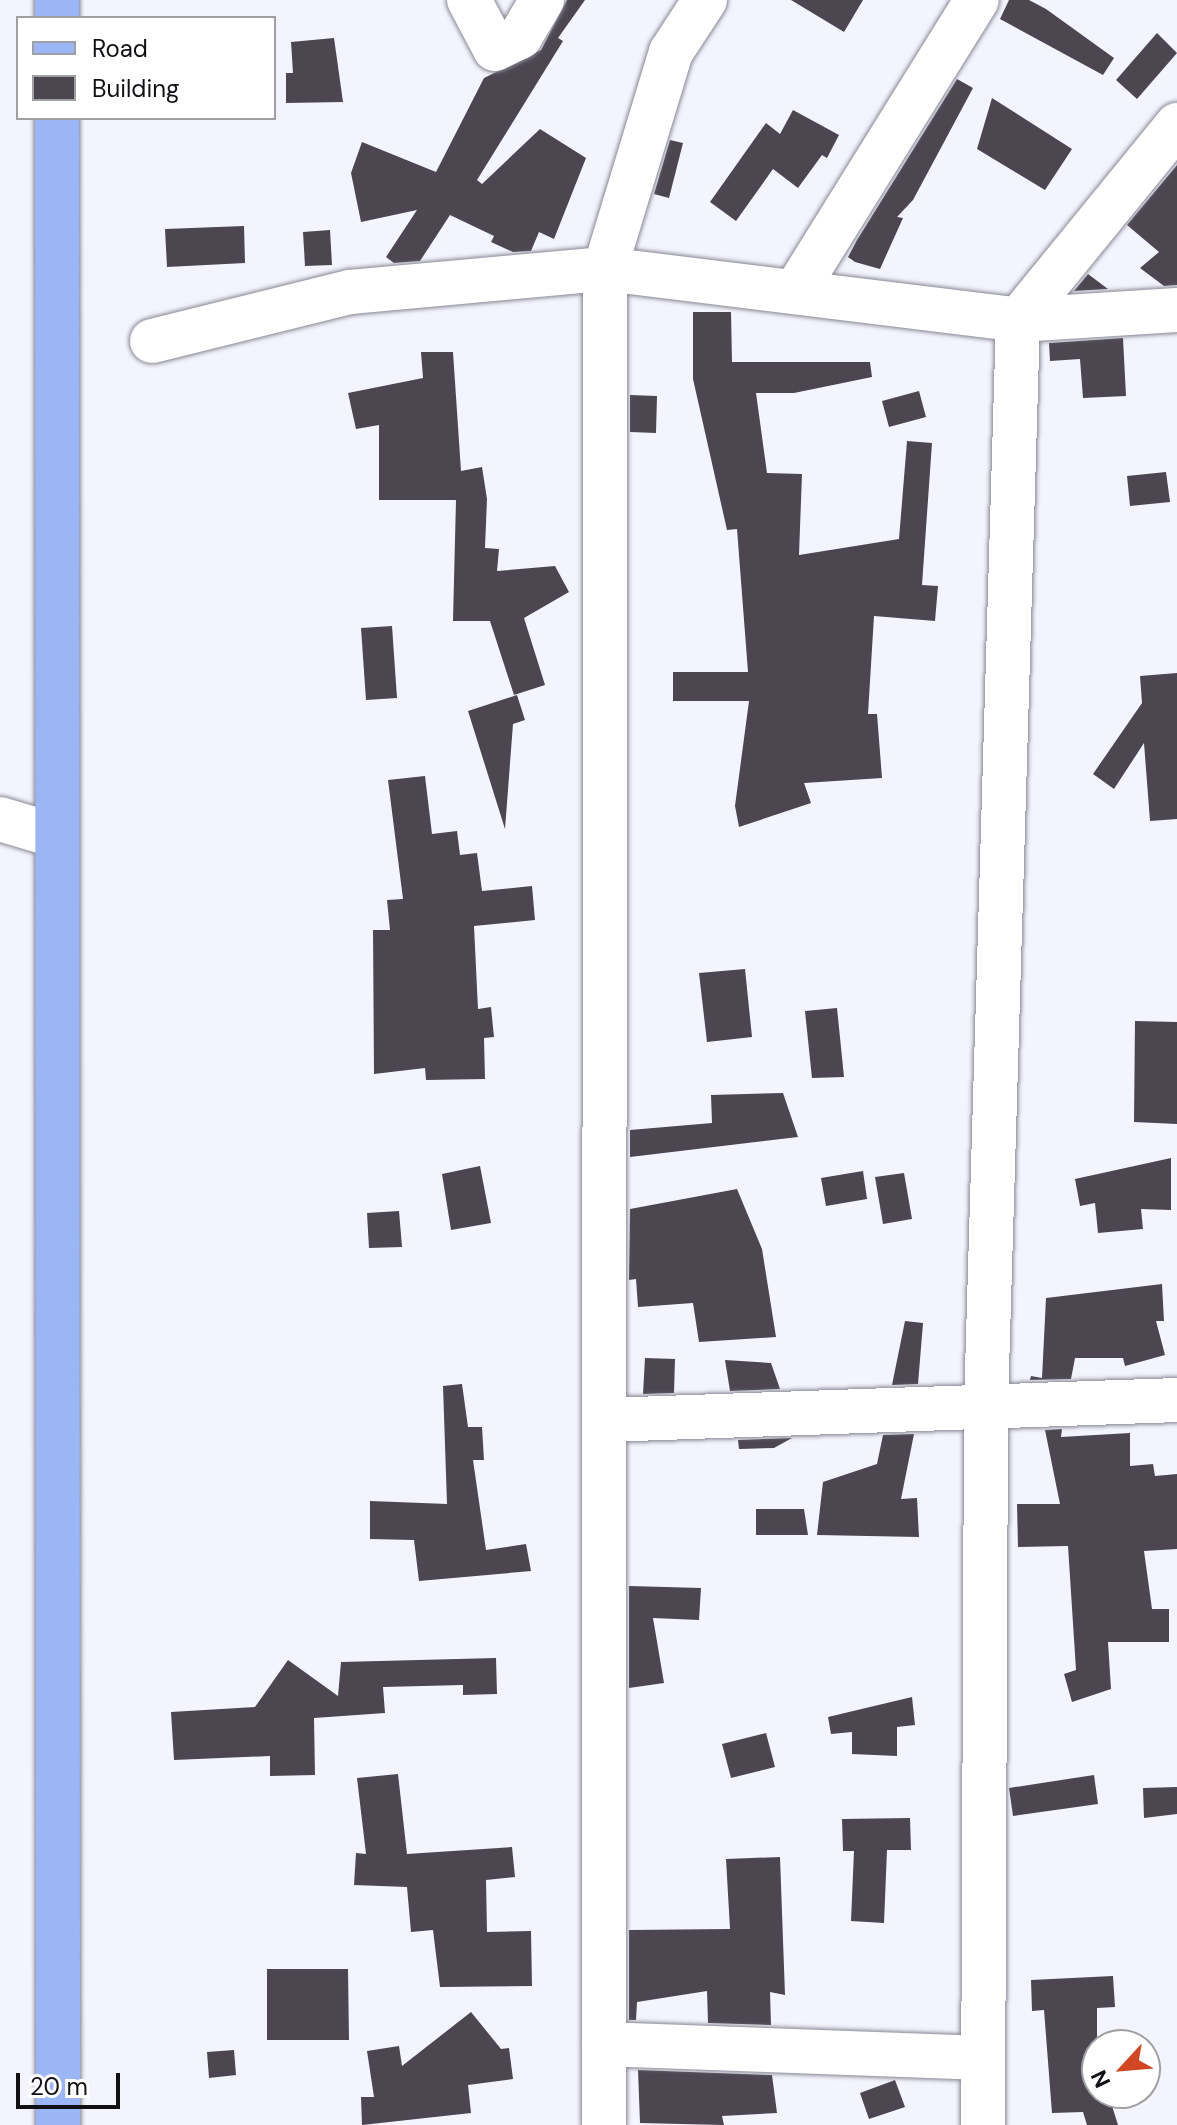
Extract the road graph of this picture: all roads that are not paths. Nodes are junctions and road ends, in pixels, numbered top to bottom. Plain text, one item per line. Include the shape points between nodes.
1 (469, 0) edge
2 (542, 0) edge
3 (705, 0) edge
4 (977, 0) edge
5 (57, 120) edge
6 (1177, 125) edge
7 (605, 269) junction
8 (795, 292) junction
9 (1177, 310) edge
10 (1018, 320) junction
11 (152, 341) dead end
12 (0, 819) edge
13 (57, 836) junction
14 (1177, 1400) edge
15 (986, 1404) junction
16 (605, 1420) junction
17 (604, 2044) junction
18 (983, 2058) junction
19 (58, 2125) edge
20 (604, 2125) edge
21 (983, 2125) edge

1 - 2 street via 495,49 520,37
3 - 7 street via 671,52
4 - 8 street
5 - 13 main road
6 - 10 street
7 - 8 street
7 - 11 street via 350,292
7 - 16 street
8 - 10 street
9 - 10 street
10 - 15 street
12 - 13 street
13 - 19 main road
14 - 15 street
15 - 16 street
15 - 18 street
16 - 17 street
17 - 18 street
17 - 20 street
18 - 21 street

